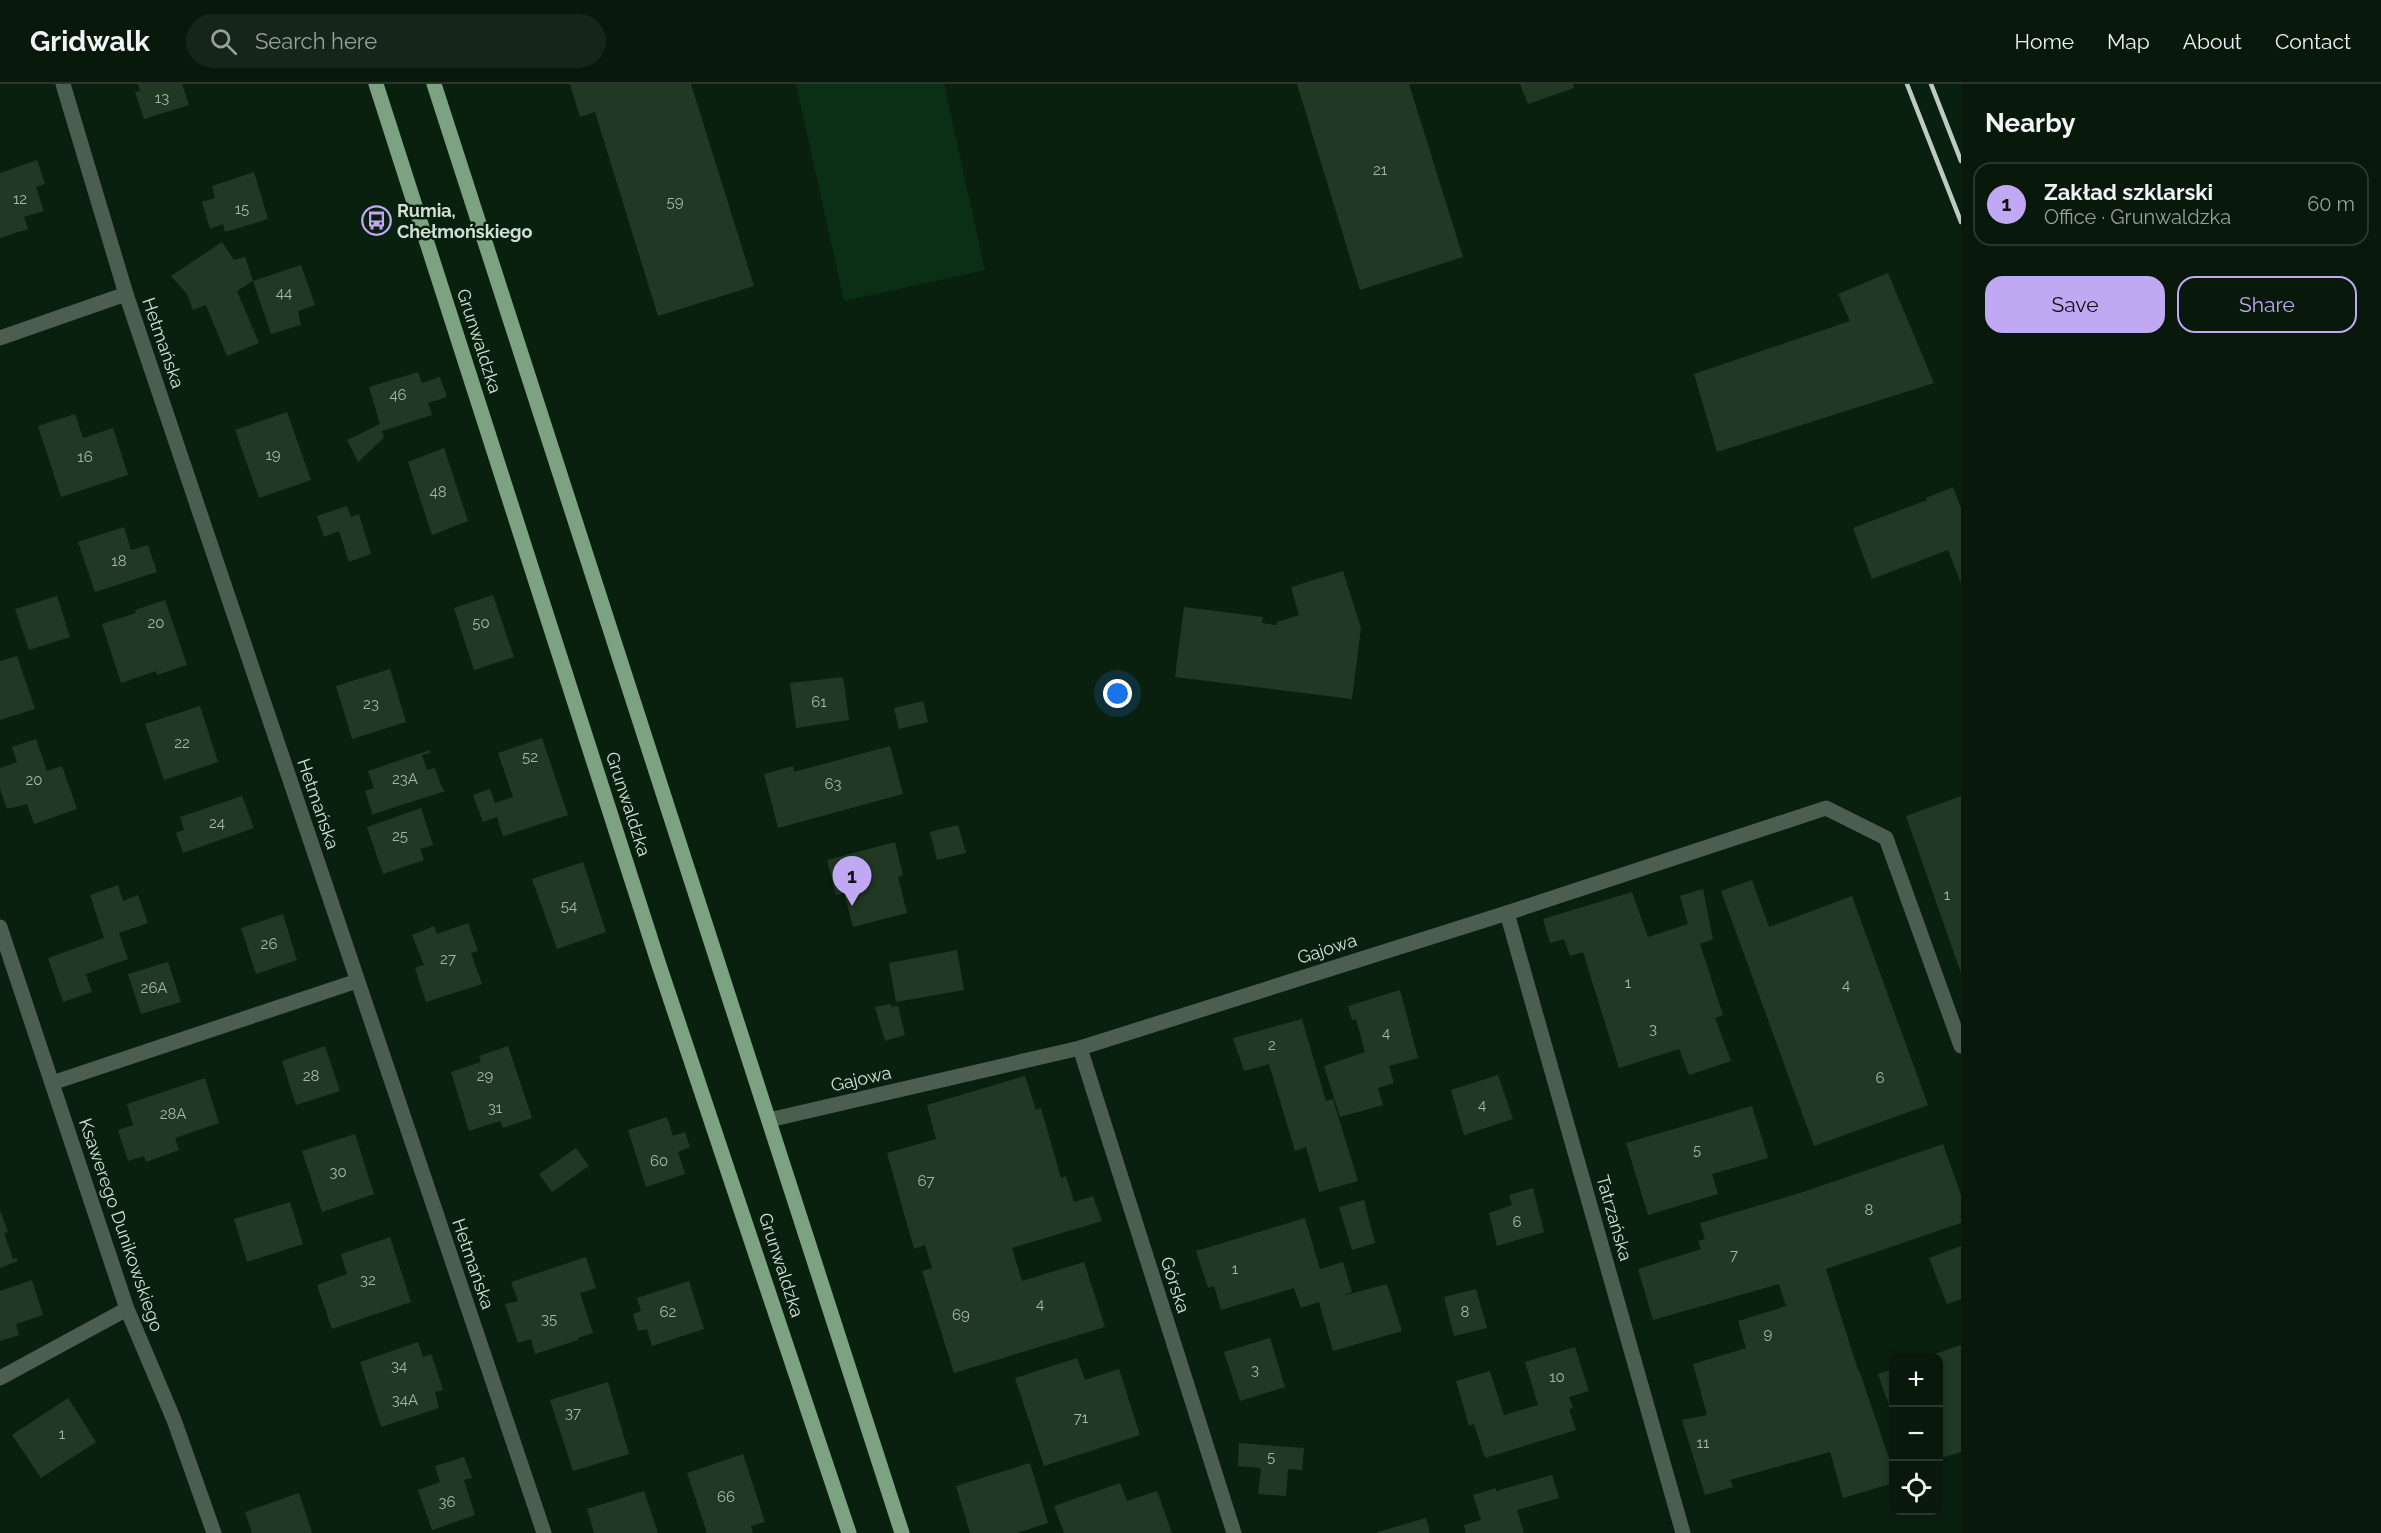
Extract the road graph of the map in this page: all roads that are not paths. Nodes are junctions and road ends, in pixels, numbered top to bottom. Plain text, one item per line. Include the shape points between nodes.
1 (63, 84) edge
2 (376, 84) edge
3 (434, 84) edge
4 (126, 294) junction
5 (0, 338) edge
6 (1507, 913) junction
7 (0, 927) edge
8 (357, 981) junction
9 (1961, 1047) edge
10 (1080, 1048) junction
11 (52, 1083) junction
12 (769, 1120) junction
13 (127, 1309) junction
14 (0, 1378) edge
15 (214, 1533) edge
16 (544, 1533) edge
17 (849, 1533) edge
18 (902, 1533) edge
19 (1234, 1533) edge
20 (1683, 1533) edge

1 - 4 street, Hetmańska
2 - 17 main road, Grunwaldzka via 658,964
3 - 12 main road, Grunwaldzka
4 - 5 street
4 - 8 street, Hetmańska
6 - 9 street, Gajowa via 1826,808 1886,838
6 - 10 street, Gajowa
6 - 20 street, Tatrzańska
7 - 11 street, Ksawerego Dunikowskiego
8 - 11 street
8 - 16 street, Hetmańska
10 - 12 street, Gajowa
10 - 19 street, Górska
11 - 13 street, Ksawerego Dunikowskiego
12 - 18 main road, Grunwaldzka
13 - 14 street
13 - 15 street, Ksawerego Dunikowskiego via 174,1420

